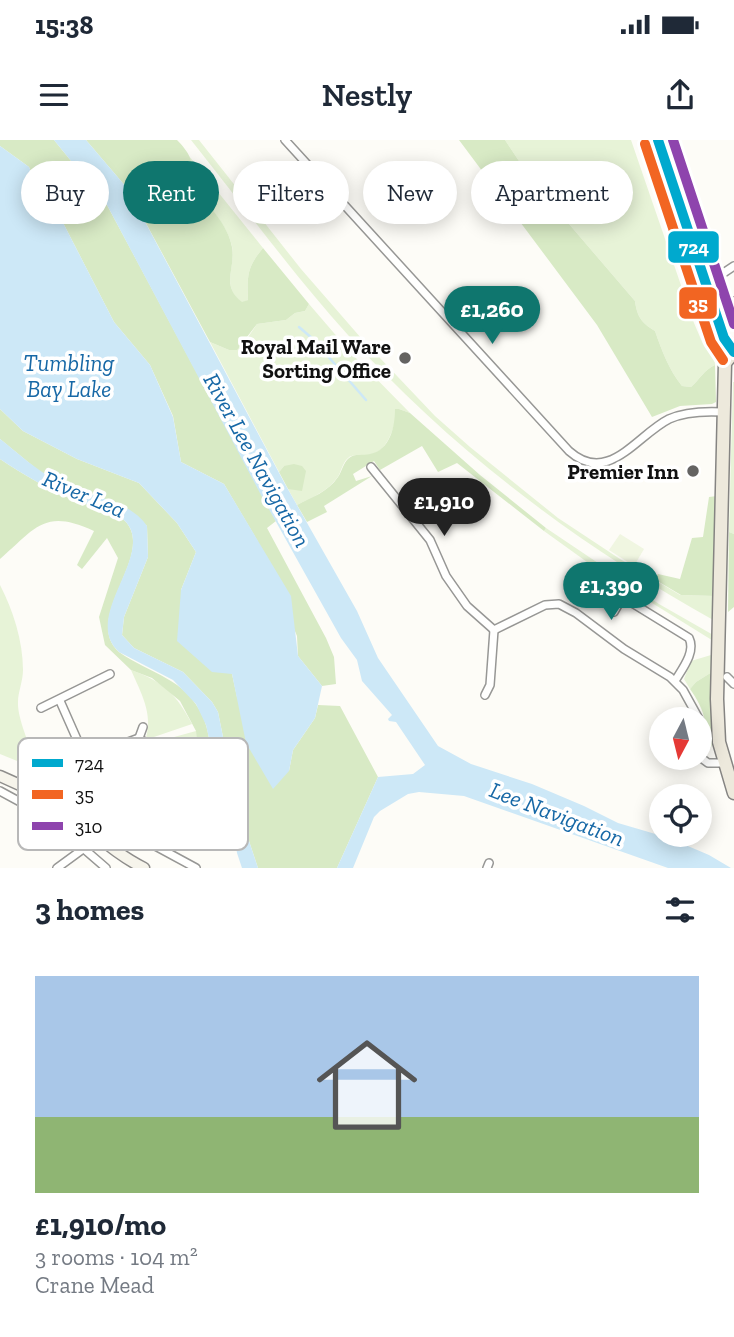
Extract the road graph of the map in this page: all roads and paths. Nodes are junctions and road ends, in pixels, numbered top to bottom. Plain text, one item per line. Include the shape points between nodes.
1 (285, 140) edge
2 (658, 140) edge
3 (734, 266) edge
4 (707, 284) junction
5 (734, 352) edge
6 (724, 412) junction
7 (371, 467) dead end
8 (590, 577) dead end
9 (622, 598) junction
10 (614, 612) dead end
11 (494, 630) junction
12 (110, 674) dead end
13 (723, 677) junction
14 (676, 681) junction
15 (734, 684) edge
16 (485, 695) dead end
17 (60, 701) junction
18 (693, 707) edge
19 (41, 708) dead end
20 (143, 727) dead end
21 (76, 738) edge
22 (143, 738) edge
23 (723, 762) junction
24 (712, 763) edge
25 (0, 776) edge
26 (18, 785) edge
27 (0, 792) edge
28 (734, 793) edge
29 (18, 800) edge
30 (82, 850) edge
31 (84, 850) edge
32 (114, 850) edge
33 (163, 850) edge
34 (57, 868) edge
35 (106, 868) edge
36 (144, 868) edge
37 (196, 868) edge

1 - 6 street via 581,460 597,463 616,458 678,415
2 - 4 main road
3 - 4 street
4 - 5 main road via 724,338
5 - 6 main road via 725,363
6 - 13 main road
7 - 11 street via 429,540 467,606
8 - 9 street
9 - 10 street
9 - 14 street via 691,641 691,651
11 - 14 street via 545,604 559,604
11 - 16 street via 490,685
12 - 17 street
13 - 15 street
13 - 23 main road via 718,721
14 - 18 street
17 - 19 street
17 - 21 street
20 - 22 street
23 - 24 street
23 - 28 main road
25 - 26 main road
27 - 29 street
30 - 34 street
31 - 35 street
32 - 36 main road
33 - 37 street

